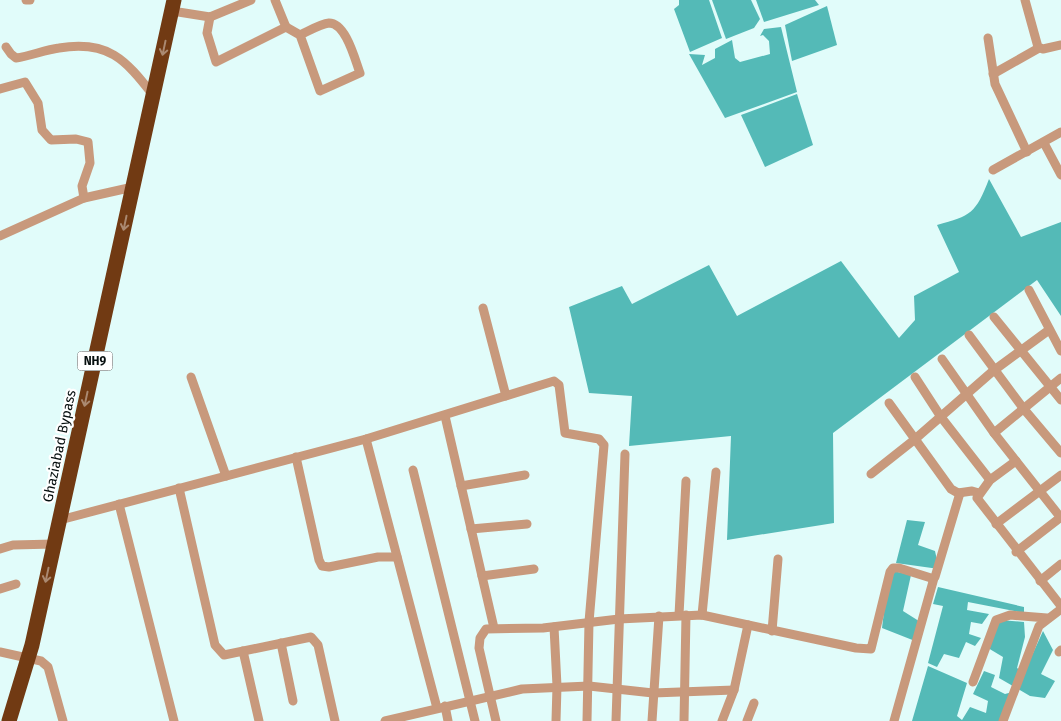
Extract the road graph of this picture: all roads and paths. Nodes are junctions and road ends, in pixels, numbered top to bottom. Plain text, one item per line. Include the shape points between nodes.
1 (26, 0) edge
2 (30, 0) edge
3 (251, 0) edge
4 (274, 0) edge
5 (1025, 0) edge
6 (173, 6) edge
7 (210, 17) junction
8 (286, 27) junction
9 (300, 35) junction
10 (988, 38) dead end
11 (1061, 45) edge
12 (6, 47) dead end
13 (1039, 48) junction
14 (993, 74) junction
15 (0, 89) edge
16 (153, 95) junction
17 (1061, 132) edge
18 (1044, 144) junction
19 (1027, 152) junction
20 (993, 170) dead end
21 (1061, 175) edge
22 (133, 187) junction
23 (84, 198) junction
24 (0, 236) edge
25 (1029, 290) dead end
26 (483, 308) dead end
27 (994, 317) dead end
28 (1049, 330) junction
29 (969, 335) dead end
30 (1022, 351) junction
31 (1061, 351) edge
32 (942, 360) dead end
33 (994, 371) junction
34 (191, 377) dead end
35 (915, 377) dead end
36 (1061, 378) edge
37 (1049, 386) junction
38 (967, 394) junction
39 (506, 396) junction
40 (1061, 400) edge
41 (889, 403) dead end
42 (1022, 408) junction
43 (445, 416) junction
44 (941, 417) junction
45 (994, 433) junction
46 (366, 439) junction
47 (914, 440) junction
48 (1061, 453) edge
49 (625, 454) dead end
50 (296, 457) junction
51 (1016, 461) junction
52 (413, 470) dead end
53 (716, 472) dead end
54 (871, 474) dead end
55 (525, 475) dead end
56 (1061, 475) edge
57 (226, 476) junction
58 (990, 480) junction
59 (686, 481) dead end
60 (461, 486) junction
61 (179, 488) junction
62 (1039, 491) junction
63 (960, 493) junction
64 (979, 493) junction
65 (119, 504) junction
66 (1061, 517) edge
67 (60, 520) junction
68 (527, 524) dead end
69 (996, 524) junction
70 (471, 529) junction
71 (54, 544) junction
72 (0, 549) edge
73 (1016, 552) junction
74 (397, 557) junction
75 (778, 559) dead end
76 (1061, 564) edge
77 (534, 569) dead end
78 (482, 576) junction
79 (934, 578) junction
80 (1040, 581) junction
81 (16, 584) dead end
82 (0, 589) edge
83 (1061, 607) edge
84 (683, 615) junction
85 (702, 615) junction
86 (659, 616) junction
87 (1048, 618) junction
88 (619, 619) junction
89 (589, 622) junction
90 (748, 625) junction
91 (554, 627) junction
92 (494, 628) junction
93 (772, 631) junction
94 (281, 643) junction
95 (244, 651) junction
96 (0, 652) edge
97 (28, 658) junction
98 (973, 682) dead end
99 (557, 686) junction
100 (589, 686) junction
101 (618, 689) junction
102 (734, 690) junction
103 (686, 692) junction
104 (653, 693) junction
105 (490, 695) junction
106 (470, 700) junction
107 (294, 701) dead end
108 (754, 703) dead end
109 (441, 707) junction
110 (424, 716) edge
111 (390, 720) edge
112 (9, 721) edge
113 (63, 721) edge
114 (174, 721) edge
115 (259, 721) edge
116 (335, 721) edge
117 (448, 721) edge
118 (475, 721) edge
119 (496, 721) edge
120 (556, 721) edge
121 (587, 721) edge
122 (616, 721) edge
123 (652, 721) edge
124 (684, 721) edge
125 (722, 721) edge
126 (748, 721) edge
127 (894, 721) edge
128 (1003, 721) edge

1 - 2 street
3 - 7 street
4 - 8 street
5 - 13 street
6 - 7 street
6 -> 16 highway, Ghaziabad Bypass / NH9
7 - 8 street via 207,33 216,62
8 - 9 street
9 - 9 street via 328,23 336,24 343,30 360,73 320,91
10 - 14 street
11 - 13 street
12 - 16 street via 16,58 58,48 98,47 124,60
13 - 14 street
14 - 19 street via 1000,100
15 - 23 street via 25,82 38,103 42,130 51,140 88,142 90,163 82,186
16 - 22 highway, Ghaziabad Bypass / NH9
17 - 18 street
18 - 19 street
18 - 21 street
19 - 20 street
22 - 23 street
22 -> 67 highway, Ghaziabad Bypass / NH9
23 - 24 street
25 - 28 street
26 - 39 street
27 - 30 street
28 - 30 street
28 - 31 street
29 - 33 street
30 - 33 street
30 - 37 street
32 - 38 street
33 - 38 street
33 - 42 street
34 - 57 street
35 - 44 street
36 - 37 street
37 - 40 street
37 - 42 street
38 - 44 street
38 - 45 street
39 - 43 street
39 - 89 street via 557,382 565,433 599,439 604,445
41 - 47 street
42 - 45 street
42 - 48 street
43 - 46 street
43 - 60 street
44 - 47 street
44 - 58 street
45 - 51 street
46 - 50 street
46 - 74 street
47 - 54 street
47 - 63 street via 950,487
49 - 88 street
50 - 57 street
50 - 74 street via 322,566
51 - 58 street
51 - 62 street
52 - 106 street
53 - 85 street
55 - 60 street
56 - 62 street
57 - 61 street
58 - 64 street
59 - 84 street
60 - 70 street
61 - 65 street
61 - 95 street via 215,645 224,655
62 - 66 street
62 - 69 street
63 - 64 street via 972,490
63 - 79 street
64 - 69 street via 978,501
65 - 67 street
65 - 114 street
66 - 73 street
67 - 71 highway, Ghaziabad Bypass / NH9
68 - 70 street
69 - 73 street
70 - 78 street
71 - 72 street
71 -> 97 highway, Ghaziabad Bypass / NH9
73 - 80 street
74 - 109 street
75 - 93 street
76 - 80 street
77 - 78 street
78 - 92 street
79 - 93 street via 893,568 873,646 869,650
79 - 127 street
80 - 83 street
81 - 82 street
83 - 87 street
84 - 85 street
84 - 86 street
84 - 103 street
85 - 90 street
86 - 88 street
86 - 104 street
87 - 98 street via 1010,615 996,620
87 - 128 street via 1035,633
88 - 89 street
88 - 101 street
89 - 91 street
89 - 100 street
90 - 93 street
90 - 102 street
91 - 92 street
91 - 99 street
92 - 105 street via 486,629 480,638
94 - 95 street
94 - 107 street
94 - 116 street via 311,637 316,640
95 - 115 street
96 - 97 street
97 - 112 highway, Ghaziabad Bypass / NH9
97 - 113 street via 41,661 50,669
99 - 100 street
99 - 105 street
99 - 120 street
100 - 101 street
100 - 121 street
101 - 104 street
101 - 122 street
102 - 103 street
102 - 125 street
103 - 104 street
103 - 124 street
104 - 123 street
105 - 106 street
105 - 119 street
106 - 109 street
106 - 118 street
108 - 126 street
109 - 110 street
109 - 117 street
110 - 111 street

